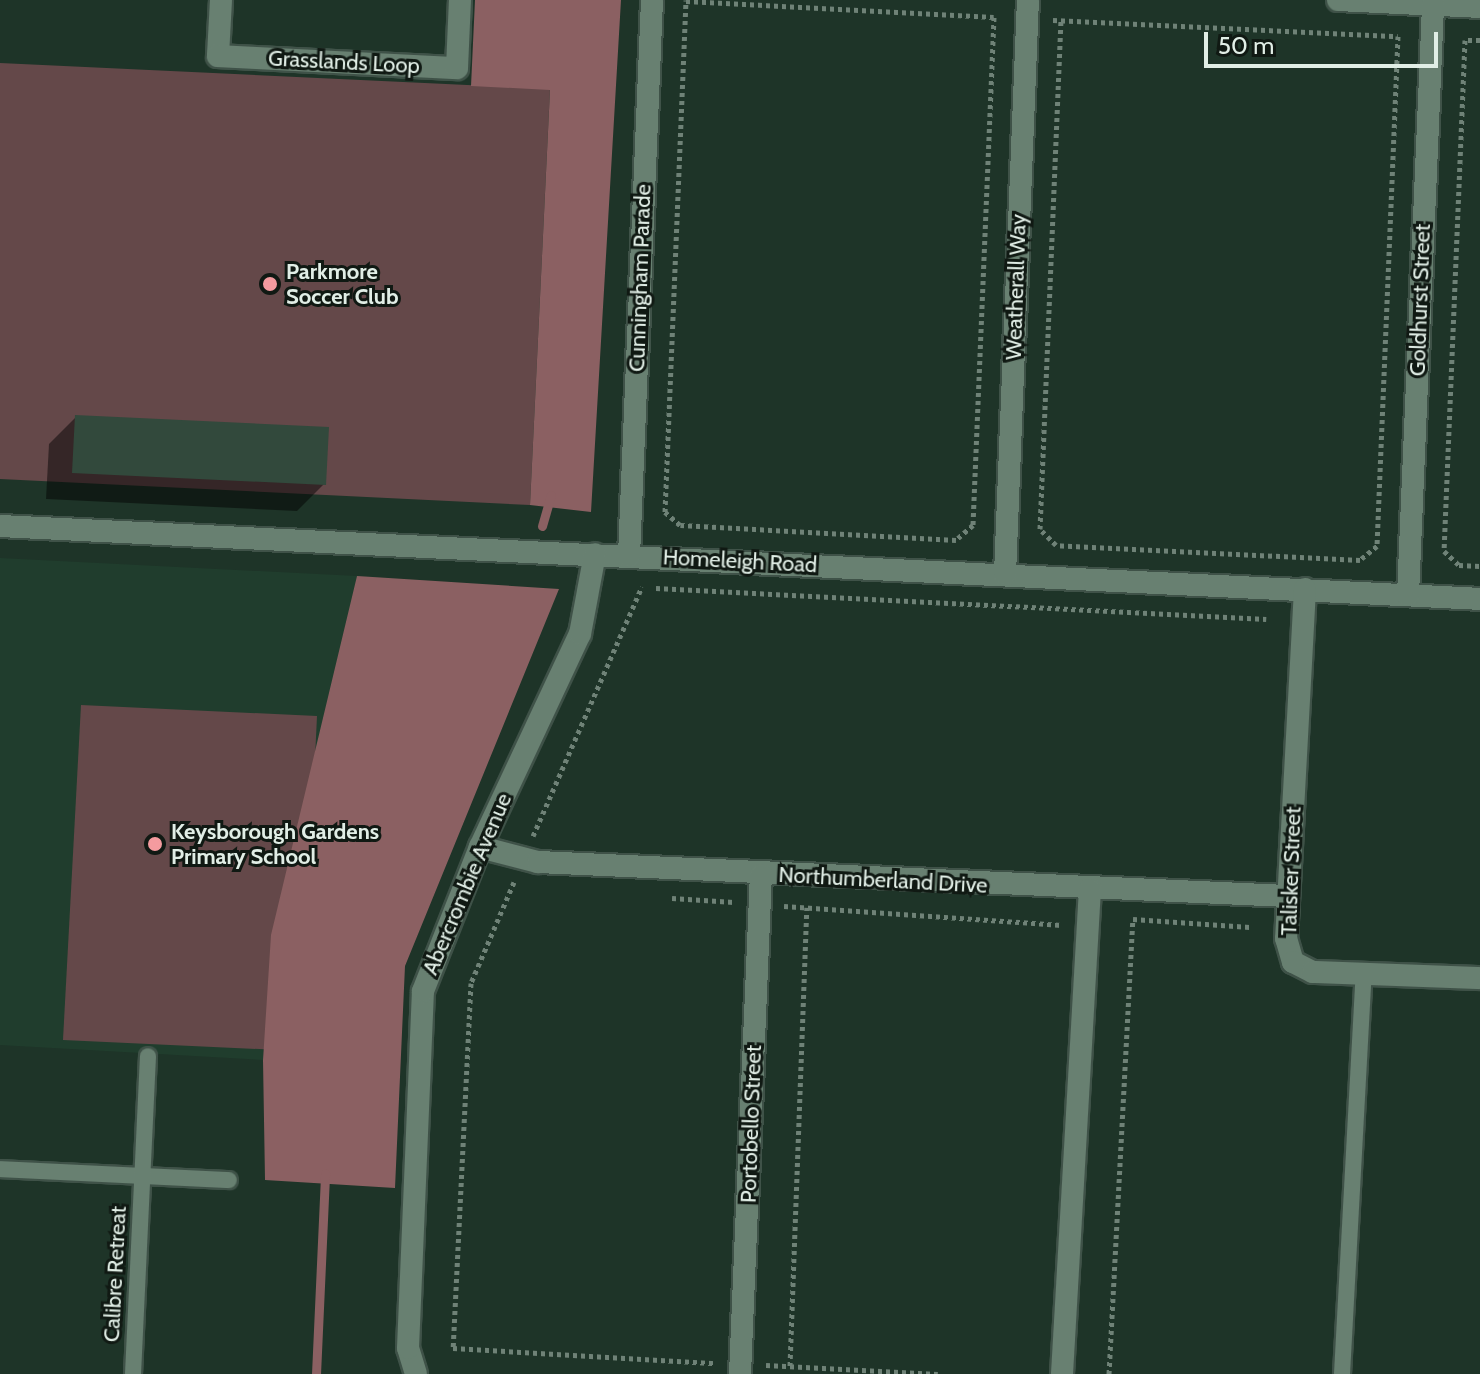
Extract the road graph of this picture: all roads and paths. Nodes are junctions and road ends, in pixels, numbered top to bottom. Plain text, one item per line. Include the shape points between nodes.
1 (221, 0) edge
2 (460, 0) edge
3 (652, 0) edge
4 (686, 0) edge
5 (1338, 0) edge
6 (1433, 5) junction
7 (1480, 7) edge
8 (1028, 9) edge
9 (994, 17) junction
10 (1061, 20) junction
11 (1480, 40) edge
12 (0, 526) edge
13 (595, 554) junction
14 (629, 556) junction
15 (1480, 566) edge
16 (1005, 574) junction
17 (1305, 589) junction
18 (1408, 595) junction
19 (1480, 599) edge
20 (1266, 619) dead end
21 (480, 847) junction
22 (523, 860) junction
23 (761, 875) junction
24 (512, 887) junction
25 (527, 888) dead end
26 (1090, 890) junction
27 (1288, 896) junction
28 (664, 897) dead end
29 (760, 904) junction
30 (807, 907) junction
31 (1250, 927) dead end
32 (1061, 940) dead end
33 (1364, 974) junction
34 (1480, 978) edge
35 (148, 1056) dead end
36 (0, 1169) edge
37 (142, 1176) junction
38 (229, 1180) dead end
39 (790, 1366) junction
40 (740, 1369) edge
41 (133, 1374) edge
42 (416, 1374) edge
43 (938, 1374) edge
44 (1062, 1374) edge
45 (1109, 1374) edge
46 (1342, 1374) edge

1 - 2 street, Grasslands Loop via 218,56 457,68
3 - 14 street, Cunningham Parade
4 - 9 path
4 - 9 path via 665,512 680,525 956,540 973,525
5 - 6 street
6 - 7 street
6 - 18 street, Goldhurst Street
8 - 9 path
8 - 10 path
8 - 16 street, Weatherall Way
10 - 10 path via 1040,529 1056,545 1360,560 1377,546 1398,36
11 - 15 path via 1465,40 1444,551 1459,565
12 - 13 street, Homeleigh Road
13 - 14 street, Homeleigh Road
13 - 21 street, Abercrombie Avenue via 580,634
14 - 16 street, Homeleigh Road
16 - 17 street, Homeleigh Road
17 - 18 street, Homeleigh Road
17 - 27 street, Talisker Street
18 - 19 street, Homeleigh Road
20 - 22 path via 637,587
21 - 22 street, Northumberland Drive
21 - 42 street, Abercrombie Avenue via 429,970 422,1003 408,1348
22 - 23 street, Northumberland Drive
22 - 24 path
23 - 26 street, Northumberland Drive
23 - 29 street, Portobello Street
24 - 25 path
24 - 40 path via 471,983 453,1348
26 - 27 street, Northumberland Drive
26 - 44 street
27 - 33 street, Talisker Street via 1286,938 1293,962 1313,972
28 - 29 path
29 - 30 path
29 - 40 street, Portobello Street
30 - 32 path via 1062,925
30 - 39 path
31 - 45 path via 1133,919
33 - 34 street, Talisker Street
33 - 46 lane
35 - 37 lane, Calibre Retreat
36 - 37 lane, Calibre Retreat
37 - 38 lane, Calibre Retreat
37 - 41 lane, Calibre Retreat
39 - 40 path
39 - 43 path

